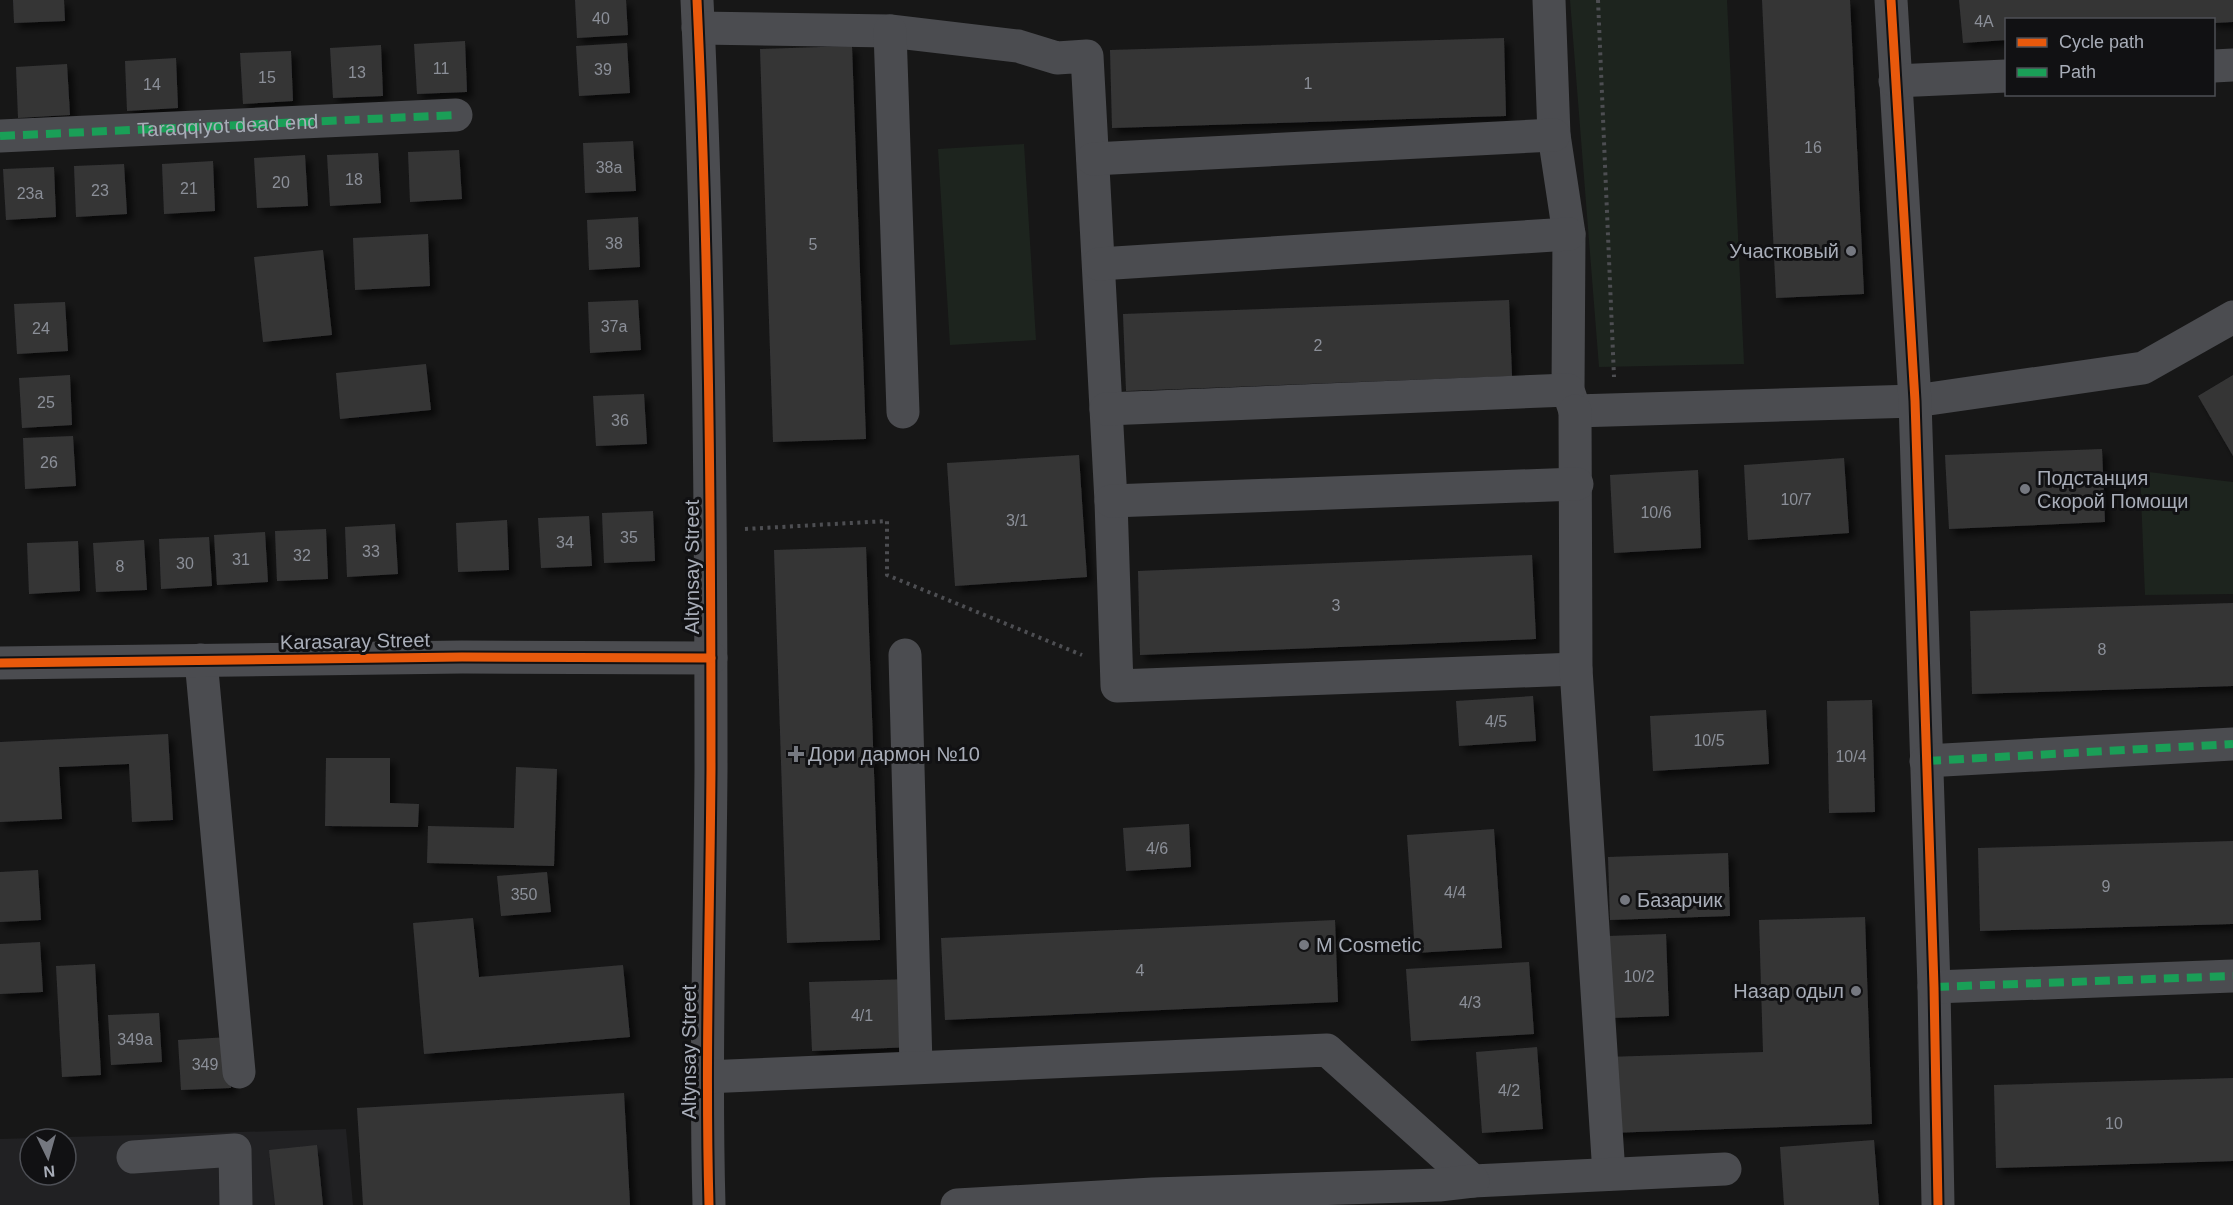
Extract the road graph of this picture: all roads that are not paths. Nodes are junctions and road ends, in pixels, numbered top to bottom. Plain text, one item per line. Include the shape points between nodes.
1 (1549, 0) edge
2 (1891, 0) edge
3 (697, 14) edge
4 (890, 31) junction
5 (2233, 65) edge
6 (2215, 66) edge
7 (2005, 76) edge
8 (1895, 81) junction
9 (456, 115) dead end
10 (1554, 135) junction
11 (0, 136) edge
12 (1093, 159) junction
13 (1569, 234) junction
14 (1099, 264) junction
15 (2233, 317) edge
16 (1571, 400) junction
17 (1914, 401) junction
18 (1106, 409) junction
19 (903, 412) dead end
20 (1577, 484) junction
21 (1111, 501) junction
22 (905, 655) dead end
23 (711, 658) junction
24 (201, 660) junction
25 (0, 663) edge
26 (1576, 669) junction
27 (2233, 744) edge
28 (1926, 761) junction
29 (2233, 976) edge
30 (1934, 987) junction
31 (916, 1066) junction
32 (239, 1072) dead end
33 (705, 1077) junction
34 (133, 1157) dead end
35 (1725, 1169) dead end
36 (1610, 1174) junction
37 (1473, 1181) junction
38 (1440, 1195) edge
39 (236, 1205) edge
40 (709, 1205) edge
41 (957, 1205) edge
42 (1938, 1205) edge

1 - 10 street
2 - 8 street
3 - 4 street
3 - 23 street, Altynsay Street
4 - 12 street via 1018,46 1057,58 1087,56
4 - 19 street
5 - 6 street
7 - 8 street
8 - 17 street
9 - 11 street, Taraqqiyot dead end
10 - 12 street
10 - 13 street
12 - 14 street
13 - 14 street
13 - 16 street
14 - 18 street
15 - 17 street via 2143,368
16 - 17 street via 1615,410
16 - 18 street
16 - 20 street
17 - 28 street
18 - 21 street
20 - 21 street
20 - 26 street
21 - 26 street via 1117,686
22 - 31 street
23 - 24 street, Karasaray Street
23 - 33 street, Altynsay Street
24 - 25 street, Karasaray Street
24 - 32 street
26 - 36 street
27 - 28 street
28 - 30 street
29 - 30 street
30 - 42 street
31 - 33 street
31 - 37 street via 1328,1050
33 - 40 street, Altynsay Street
34 - 39 street via 235,1150
35 - 36 street
36 - 37 street
37 - 38 street
38 - 41 street via 1153,1194

